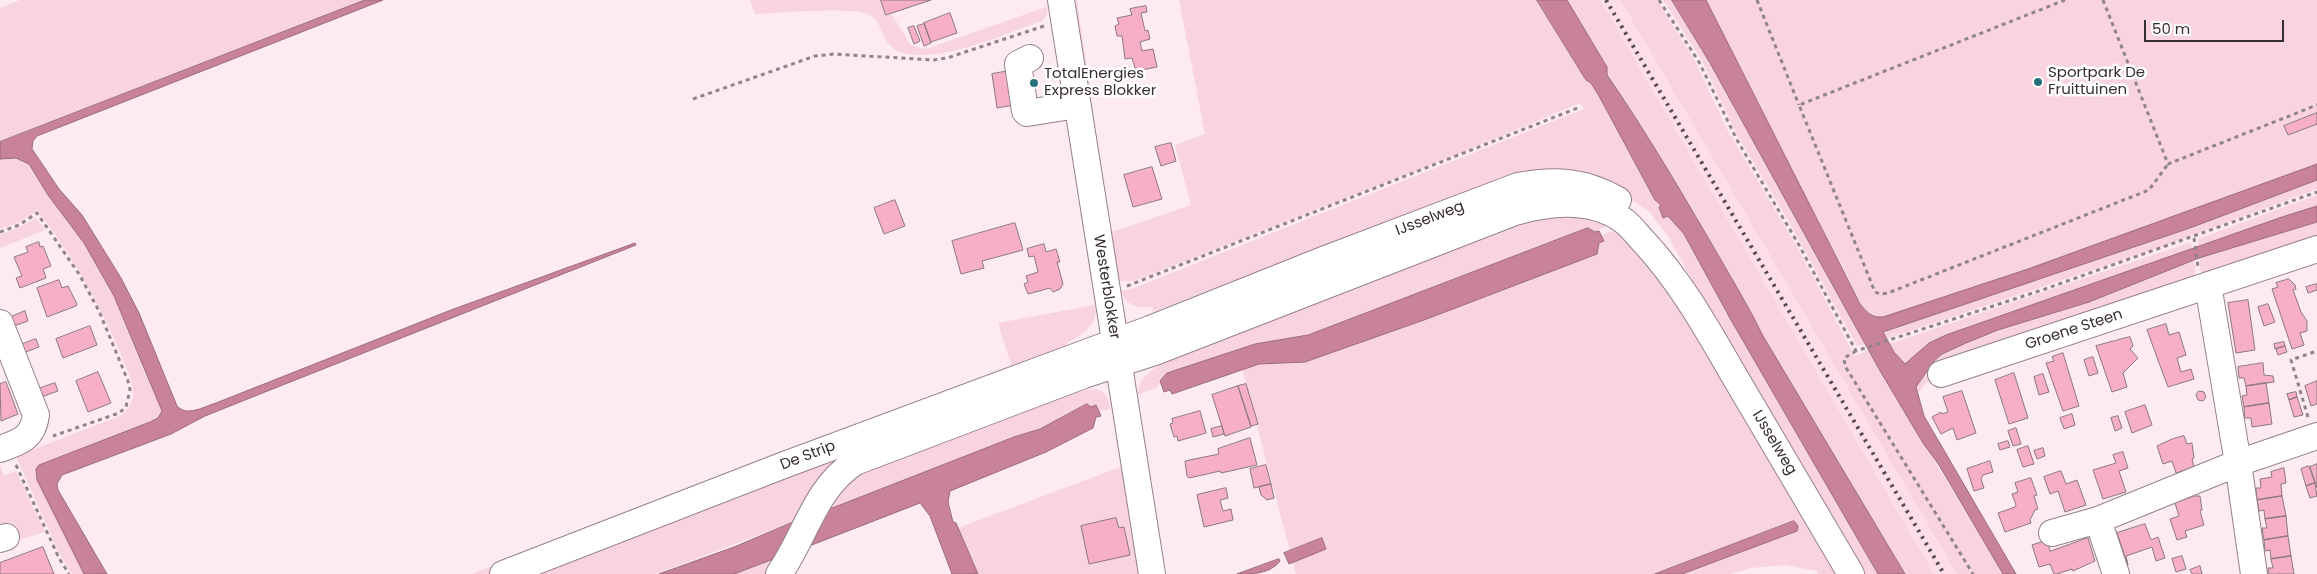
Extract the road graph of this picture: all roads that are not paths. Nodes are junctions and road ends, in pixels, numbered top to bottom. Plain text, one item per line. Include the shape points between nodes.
1 (1062, 10) edge
2 (1067, 46) junction
3 (1076, 105) junction
4 (2317, 249) edge
5 (2203, 278) junction
6 (0, 323) edge
7 (1117, 353) junction
8 (1941, 374) dead end
9 (2316, 437) edge
10 (5, 448) edge
11 (2238, 463) junction
12 (2098, 520) junction
13 (2052, 533) dead end
14 (784, 567) edge
15 (502, 574) edge
16 (1152, 574) edge
17 (1851, 574) edge
18 (2116, 574) edge
19 (2254, 574) edge

1 - 2 street, Westerblokker
2 - 3 street, Westerblokker
2 - 3 street via 1019,62 1017,68 1023,109 1027,113
3 - 7 street, Westerblokker
4 - 5 street, Groene Steen
5 - 8 street, Groene Steen
5 - 11 street
6 - 10 street via 36,415 28,436
7 - 14 street, De Strip via 1084,375 855,462 830,484 813,509
7 - 15 street, De Strip
7 - 16 street, Westerblokker
7 - 17 street, IJsselweg via 1535,206 1587,205 1625,222 1659,259 1697,312
9 - 11 street
11 - 12 street
11 - 19 street
12 - 13 street
12 - 18 street

